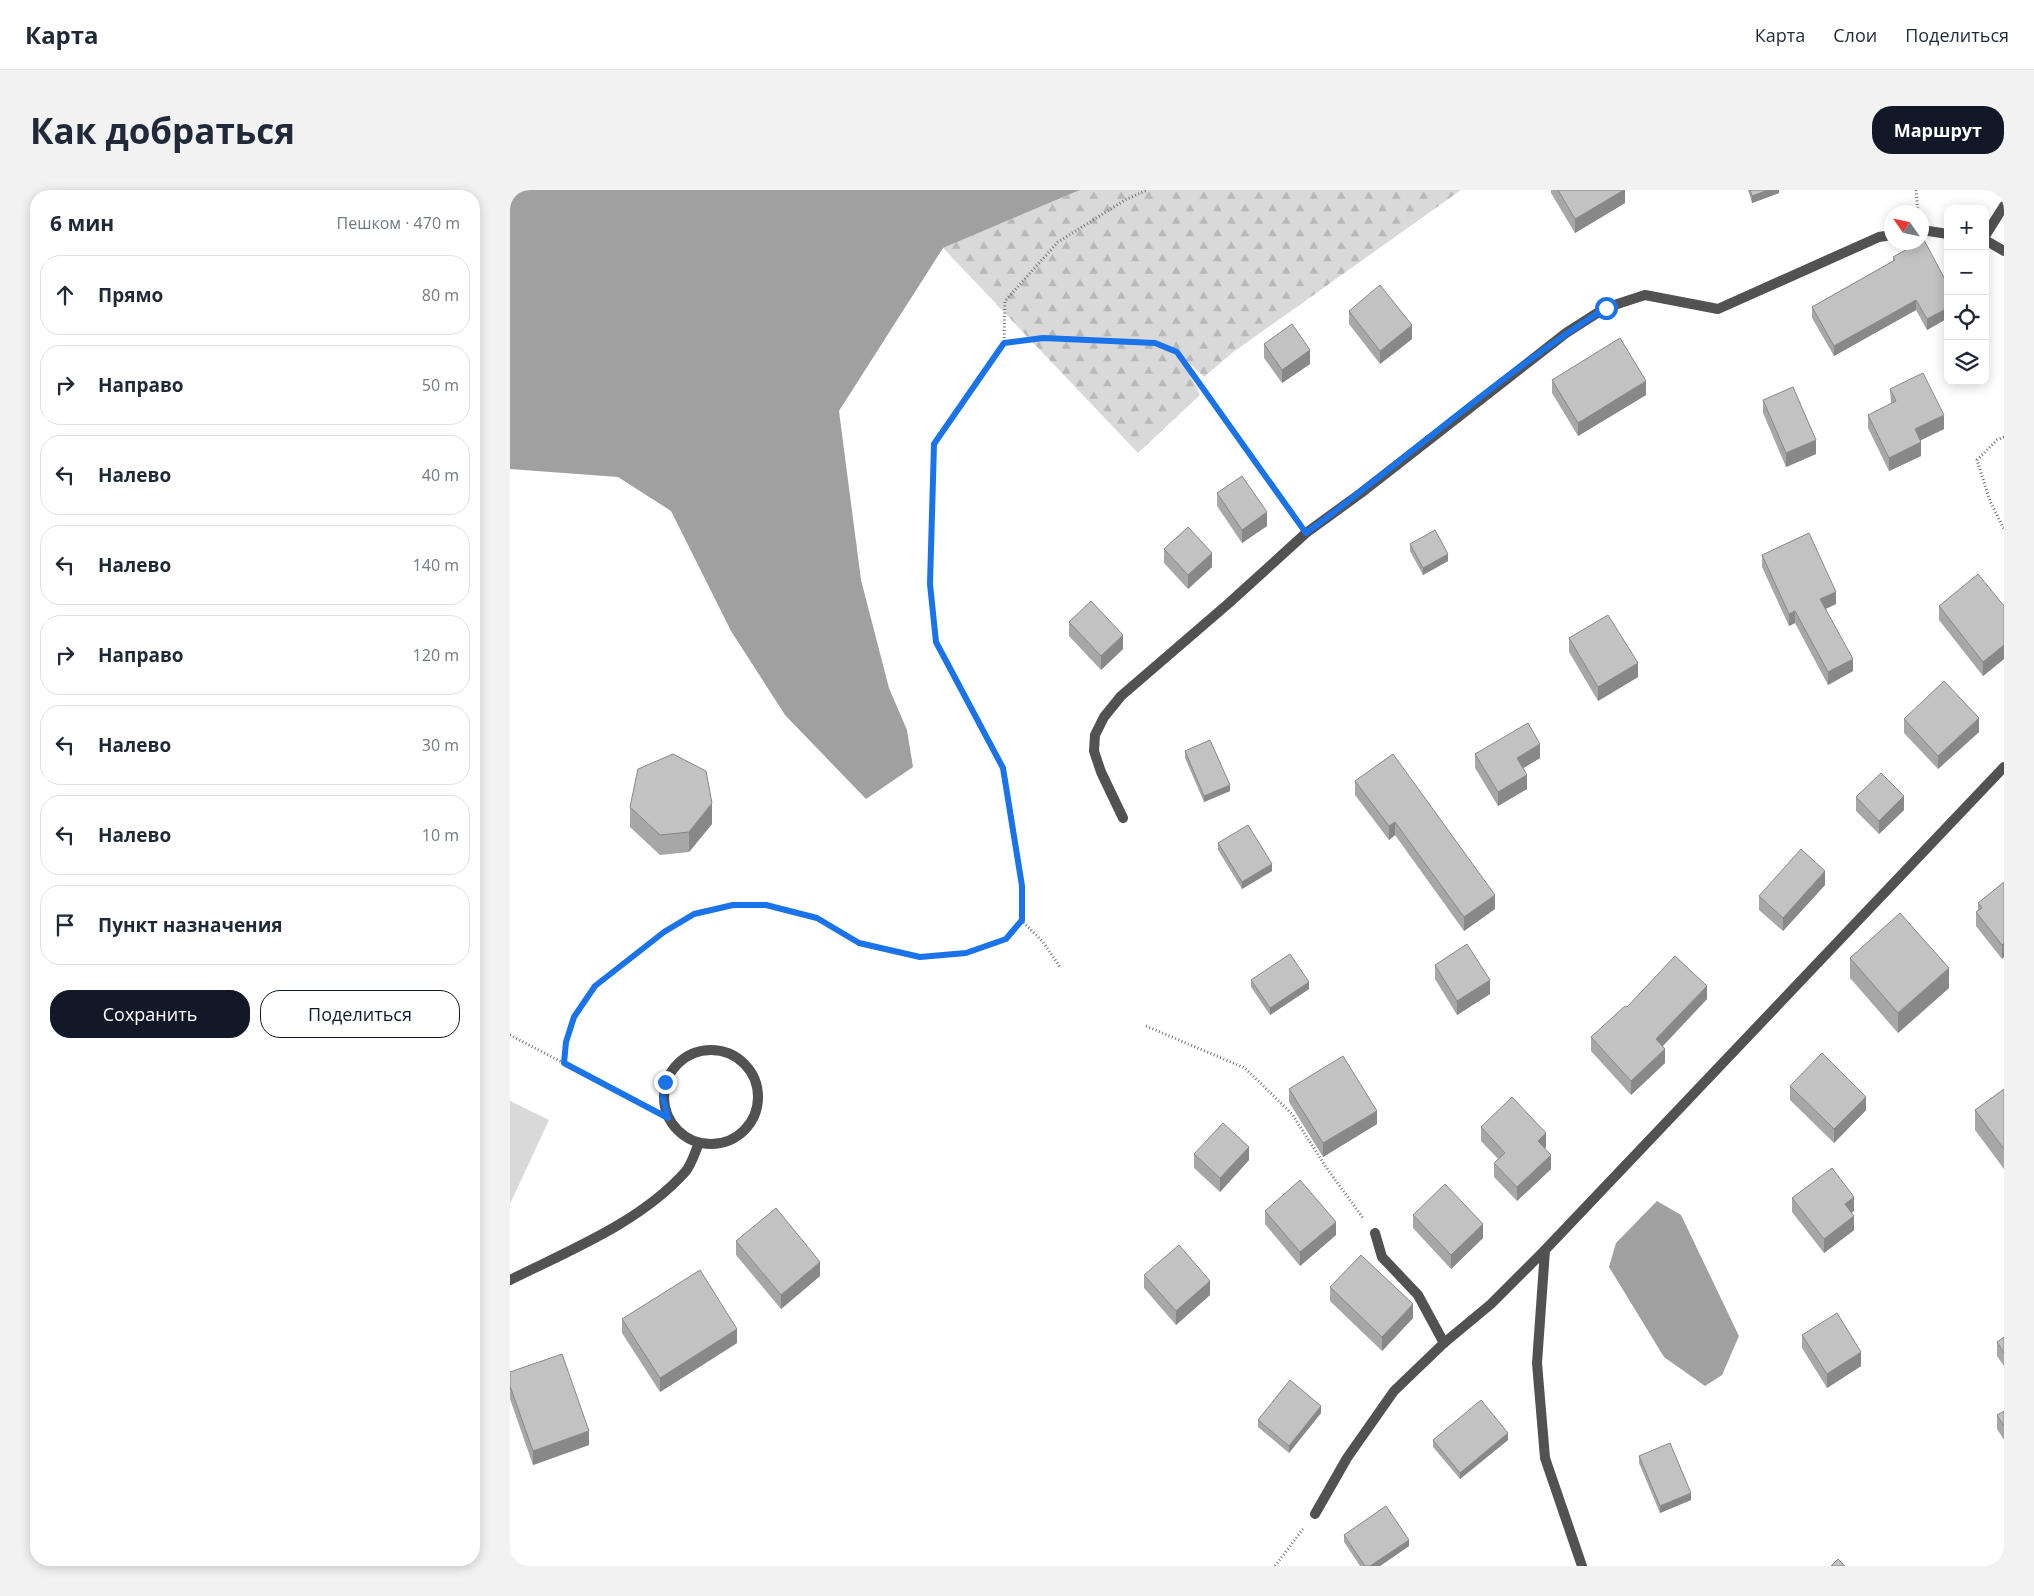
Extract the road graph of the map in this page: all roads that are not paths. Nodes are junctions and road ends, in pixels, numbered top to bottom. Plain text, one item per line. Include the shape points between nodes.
1 (2004, 206) edge
2 (1989, 230) edge
3 (1929, 231) edge
4 (1944, 233) edge
5 (1884, 236) edge
6 (1989, 242) edge
7 (2004, 251) edge
8 (2004, 767) edge
9 (1123, 818) dead end
10 (699, 1143) junction
11 (1375, 1233) road end
12 (1545, 1250) junction
13 (510, 1280) edge
14 (1444, 1343) junction
15 (1315, 1514) road end
16 (1582, 1566) edge

1 - 2 street
3 - 4 street
5 - 9 street via 1718,309 1644,295 1606,308 1566,333 1306,533 1121,696 1095,735 1094,751
6 - 7 street
8 - 12 street
10 - 10 street via 680,1131 668,1118 663,1098 665,1082 686,1056 701,1050 718,1050 736,1056 750,1070 758,1087 758,1106 751,1123 736,1137 718,1144
10 - 13 street via 687,1169 655,1200 610,1229
11 - 14 street via 1382,1257 1418,1296
12 - 14 street via 1491,1304
12 - 16 street via 1536,1363 1545,1458
14 - 15 street via 1394,1392 1347,1458

